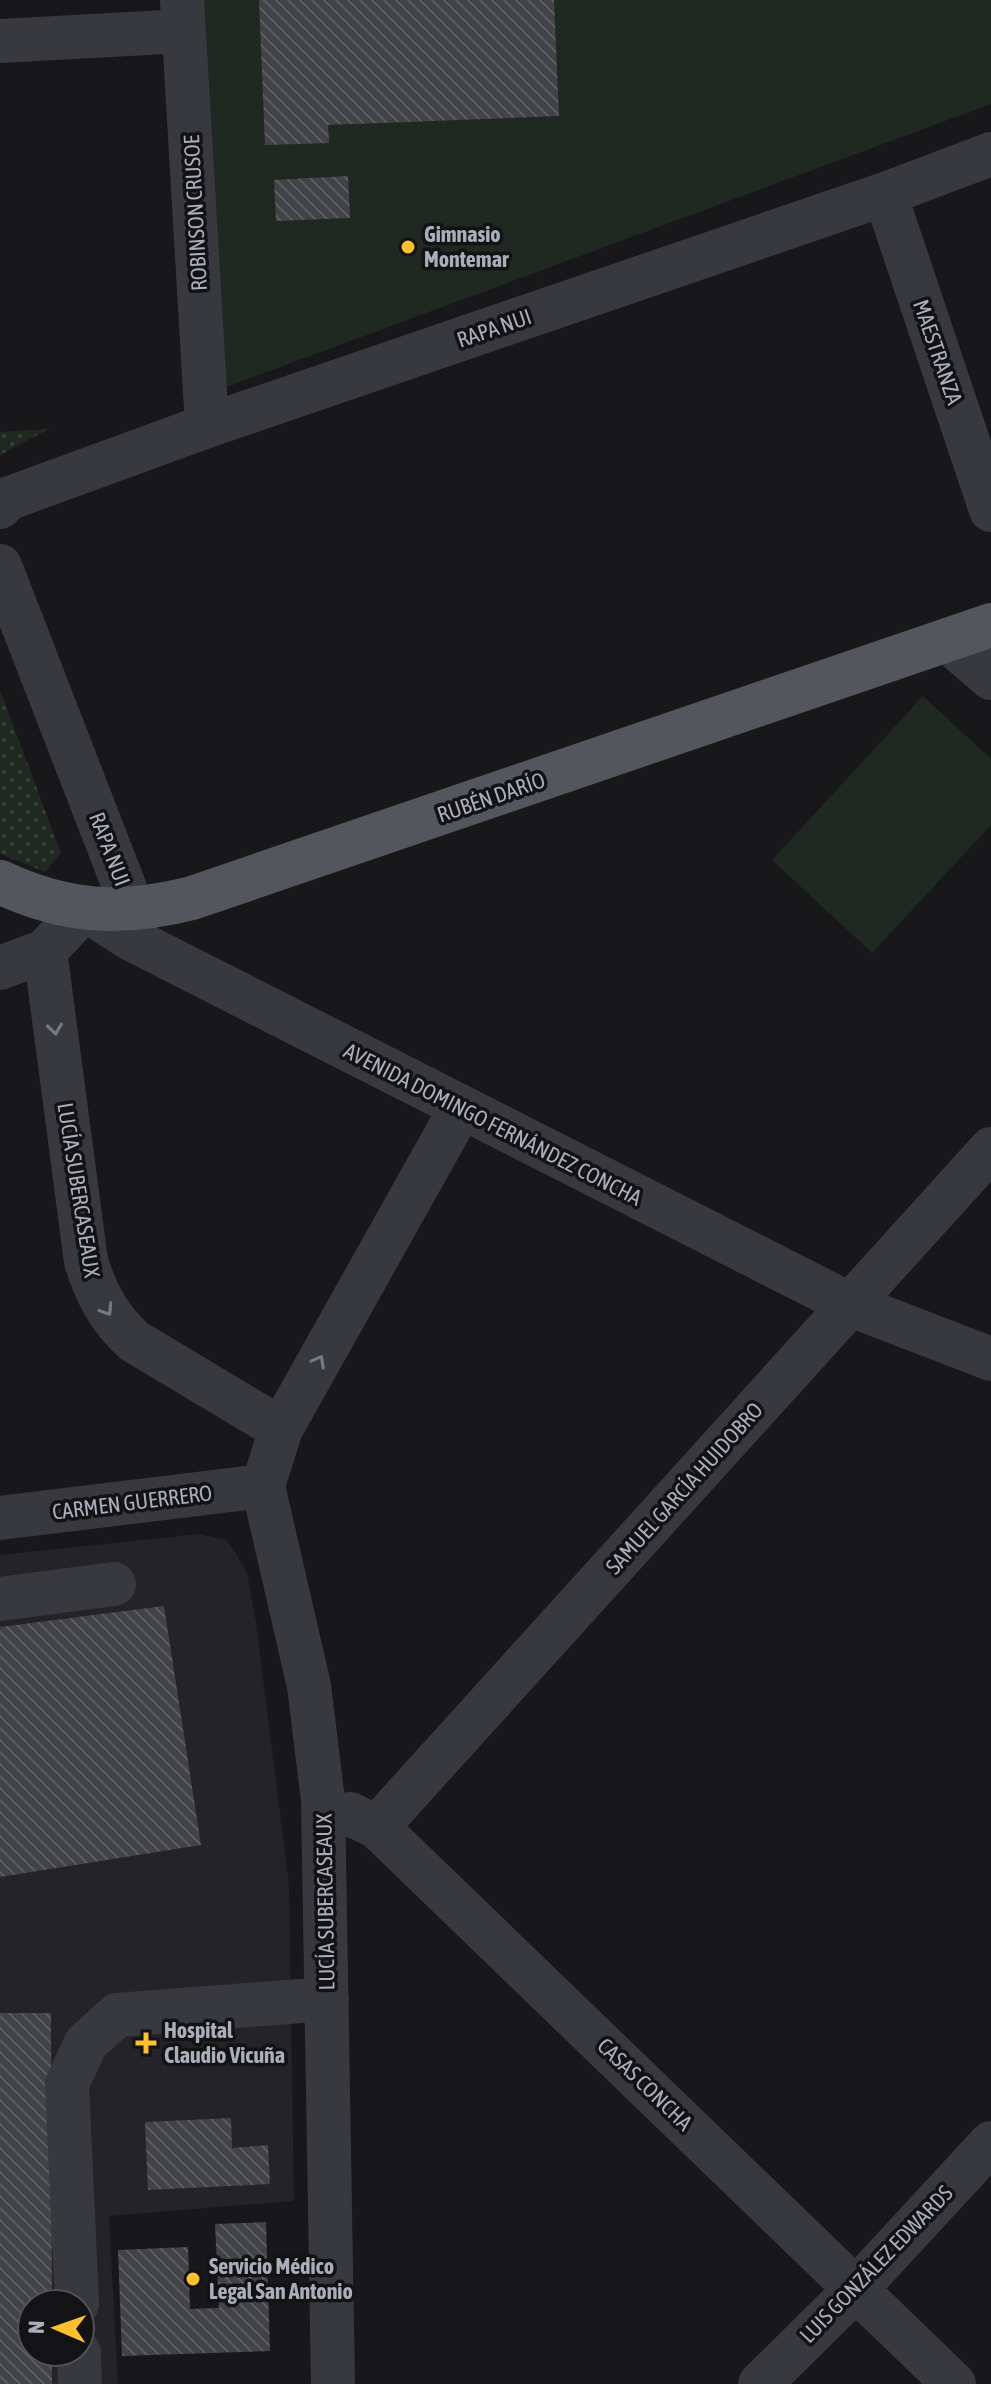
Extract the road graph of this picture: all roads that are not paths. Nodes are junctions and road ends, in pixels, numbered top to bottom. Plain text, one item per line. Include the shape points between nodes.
1 (183, 15) edge
2 (0, 41) edge
3 (991, 154) edge
4 (885, 194) junction
5 (207, 426) junction
6 (0, 507) edge
7 (991, 510) edge
8 (0, 566) edge
9 (991, 625) edge
10 (947, 640) junction
11 (991, 678) edge
12 (0, 882) edge
13 (85, 909) junction
14 (133, 909) junction
15 (45, 951) junction
16 (0, 968) edge
17 (461, 1108) junction
18 (991, 1149) edge
19 (851, 1305) junction
20 (991, 1359) edge
21 (281, 1429) junction
22 (263, 1486) junction
23 (0, 1518) edge
24 (114, 1584) dead end
25 (0, 1599) edge
26 (323, 1800) junction
27 (377, 1827) junction
28 (327, 1999) junction
29 (991, 2143) edge
30 (76, 2288) edge
31 (857, 2288) junction
32 (333, 2384) edge
33 (760, 2384) edge
34 (954, 2384) edge

1 - 2 street
1 - 5 street, ROBINSON CRUSOE
3 - 4 street, RAPA NUI
4 - 5 street, RAPA NUI
4 - 7 street, MAESTRANZA
5 - 6 street, RAPA NUI via 7,499
8 - 14 street, RAPA NUI
9 - 10 main road, RUBÉN DARÍO
10 - 11 street
10 - 14 main road, RUBÉN DARÍO via 233,885
12 - 13 main road, AVENIDA DOMINGO FERNÁNDEZ CONCHA
13 - 14 main road, RUBÉN DARÍO
13 - 15 street
13 - 17 street, AVENIDA DOMINGO FERNÁNDEZ CONCHA via 131,939
15 - 16 street
15 -> 21 street, LUCÍA SUBERCASEAUX via 86,1261 98,1296 134,1341
17 - 19 street, AVENIDA DOMINGO FERNÁNDEZ CONCHA
21 -> 17 street
18 - 19 street, SAMUEL GARCÍA HUIDOBRO
19 - 20 street, AVENIDA DOMINGO FERNÁNDEZ CONCHA
19 - 27 street, SAMUEL GARCÍA HUIDOBRO
21 - 22 street
22 - 23 street, CARMEN GUERRERO
22 - 26 street, LUCÍA SUBERCASEAUX via 309,1686
24 - 25 street
26 - 27 street, CASAS CONCHA
26 - 28 street, LUCÍA SUBERCASEAUX
27 - 31 street, CASAS CONCHA
28 - 30 street via 117,2015 86,2043 67,2084
28 - 32 street, LUCÍA SUBERCASEAUX
29 - 31 street, LUIS GONZÁLEZ EDWARDS
31 - 33 street, LUIS GONZÁLEZ EDWARDS
31 - 34 street, CASAS CONCHA

